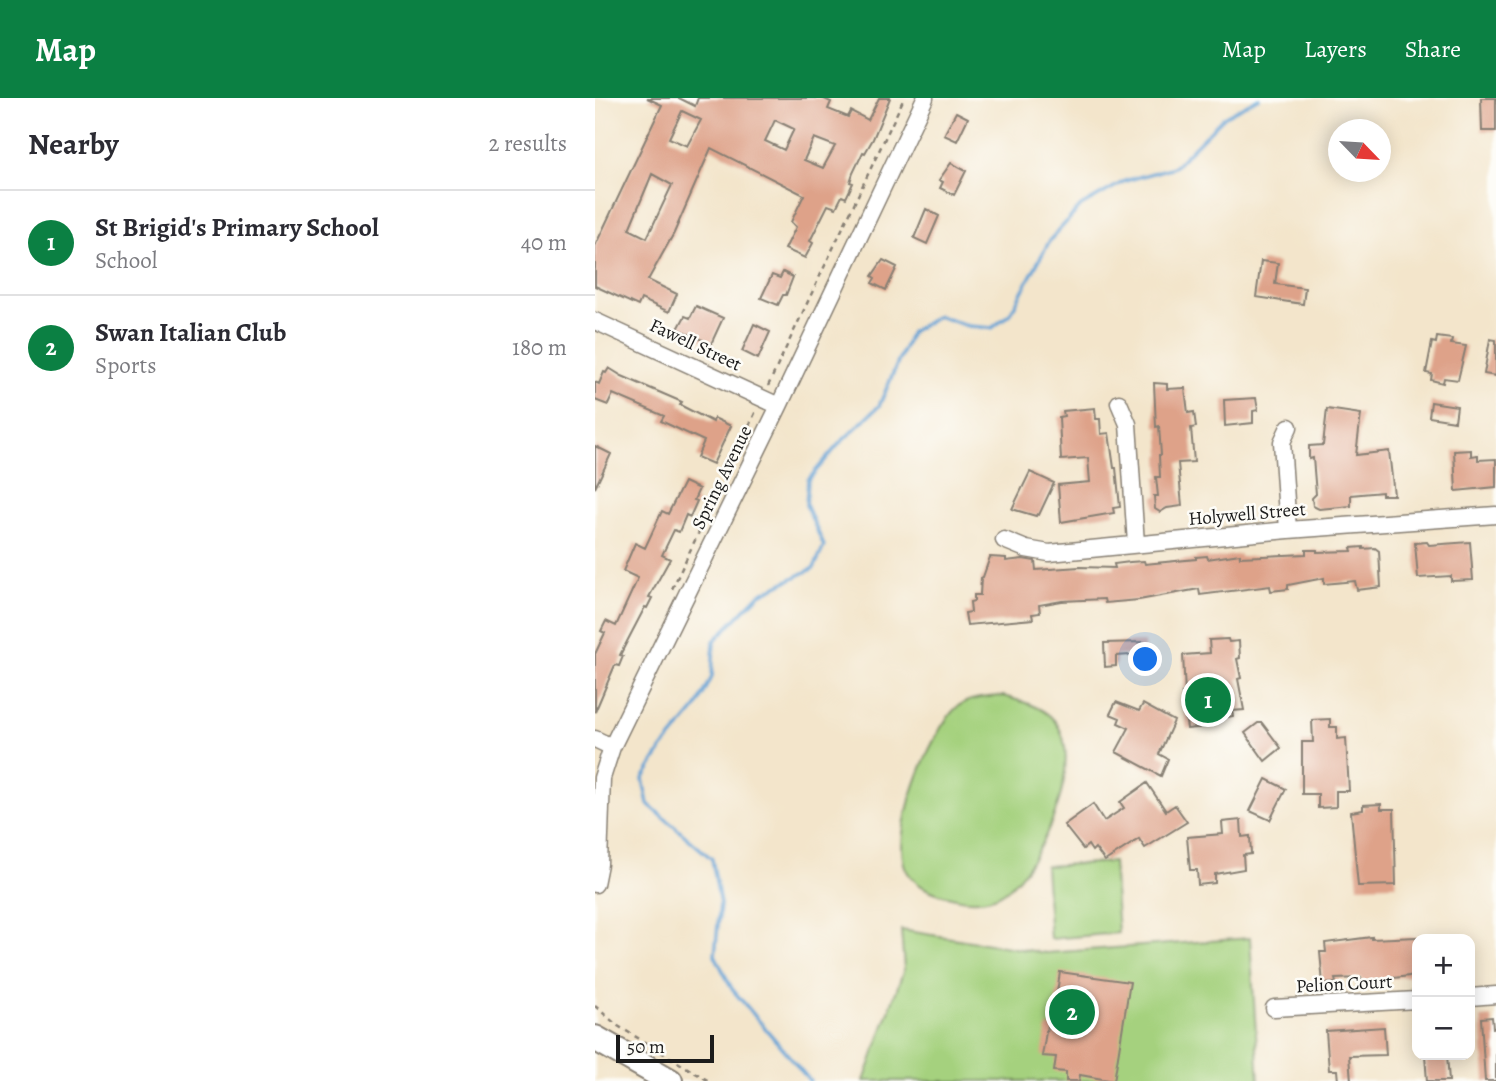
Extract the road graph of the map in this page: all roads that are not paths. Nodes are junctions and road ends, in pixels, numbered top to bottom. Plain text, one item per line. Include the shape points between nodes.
1 (925, 98) edge
2 (595, 320) edge
3 (1119, 403) dead end
4 (779, 406) junction
5 (1289, 427) dead end
6 (1496, 516) edge
7 (1288, 530) junction
8 (1004, 540) dead end
9 (1136, 544) junction
10 (595, 739) edge
11 (612, 747) junction
12 (595, 884) edge
13 (1496, 996) edge
14 (1475, 997) edge
15 (1412, 1000) edge
16 (1274, 1008) dead end
17 (595, 1038) edge
18 (670, 1081) edge

1 - 4 street, Spring Avenue
2 - 4 street, Fawell Street
3 - 9 street via 1128,424
4 - 11 street, Spring Avenue
5 - 7 street via 1282,442
6 - 7 street, Holywell Street
7 - 9 street, Holywell Street
8 - 9 street, Holywell Street via 1026,550 1049,553
10 - 11 street
11 - 12 street, Spring Avenue via 602,778
13 - 14 street
15 - 16 street, Pelion Court
17 - 18 main road

